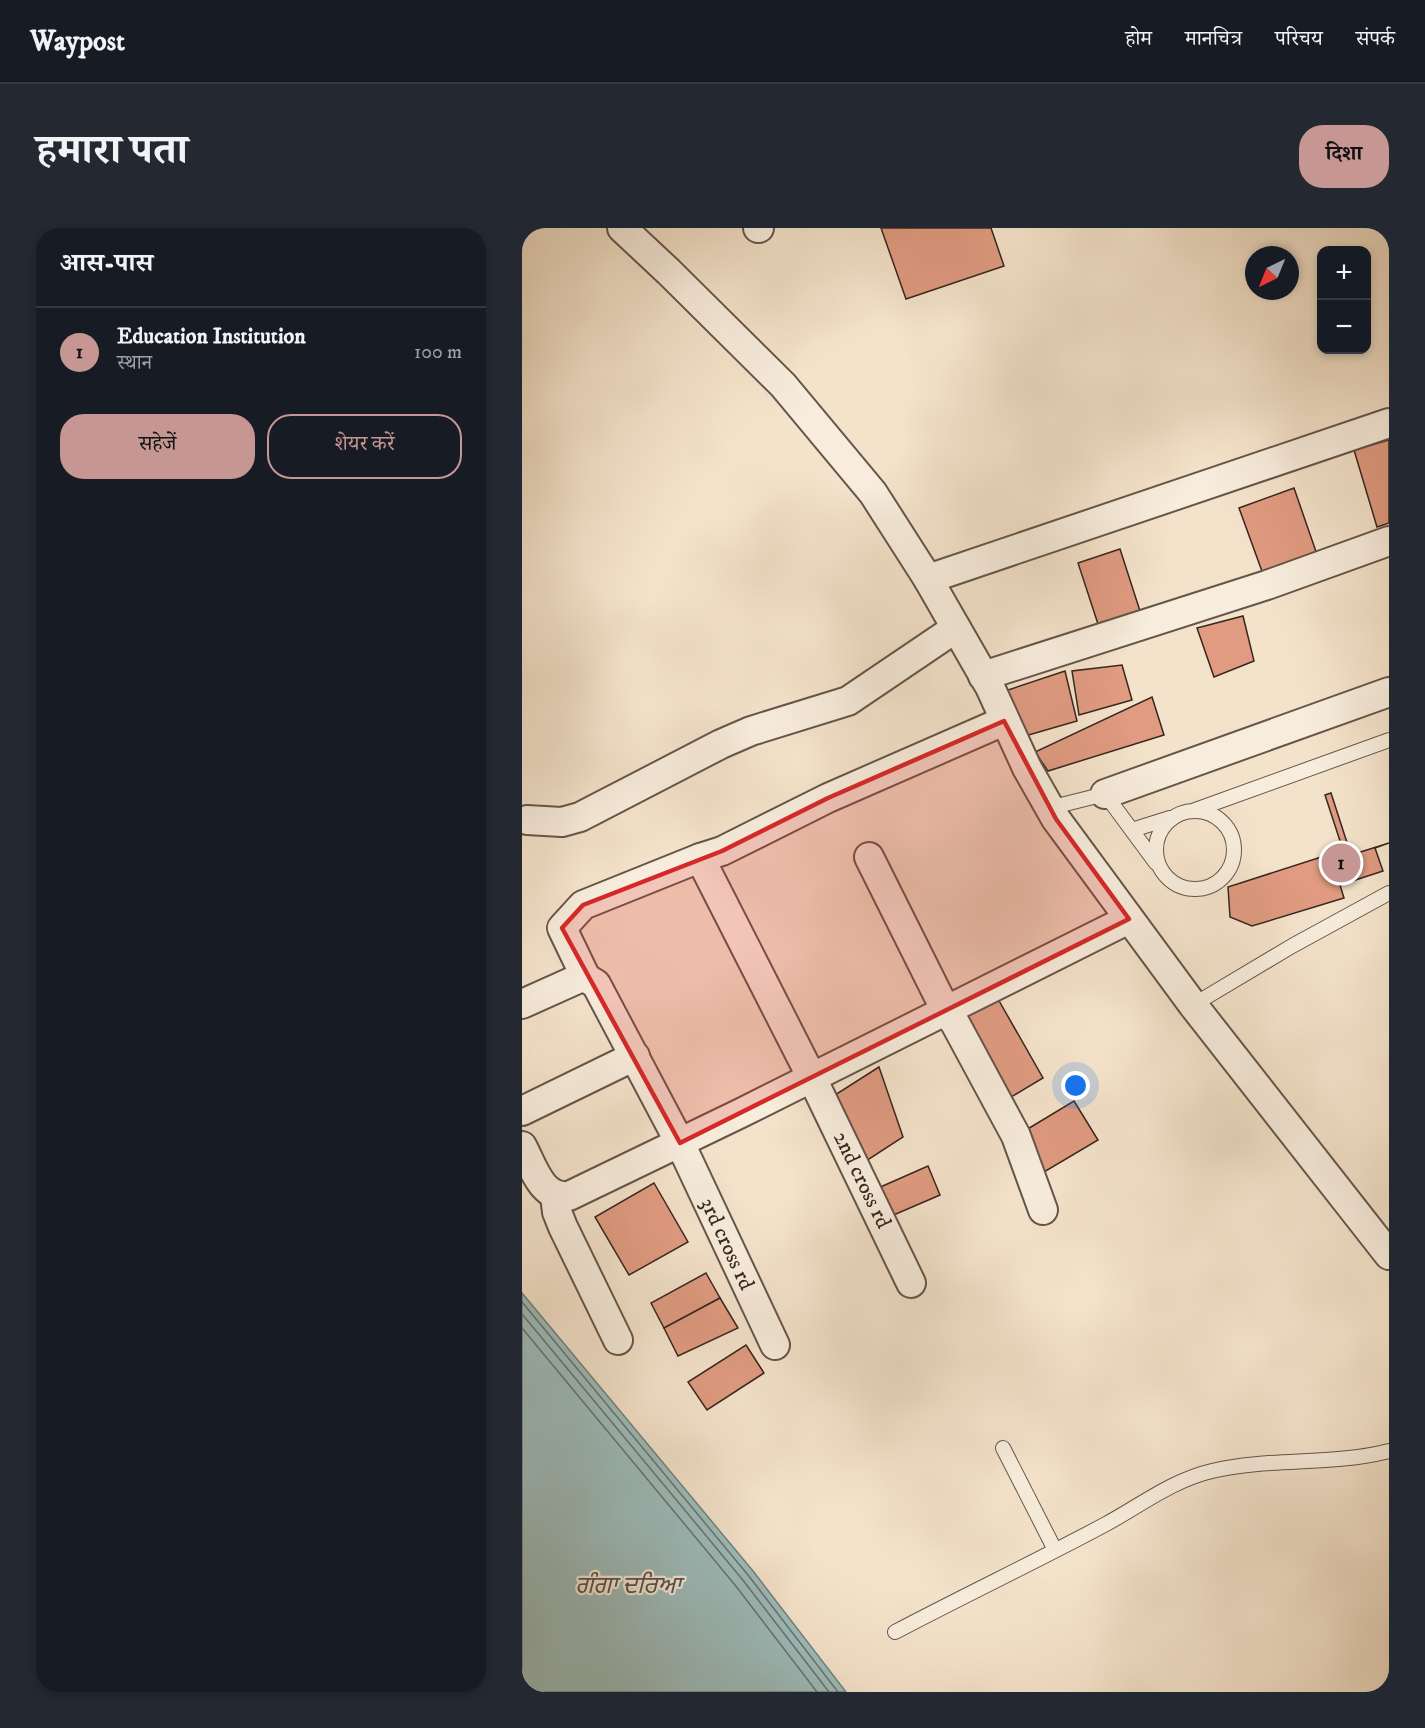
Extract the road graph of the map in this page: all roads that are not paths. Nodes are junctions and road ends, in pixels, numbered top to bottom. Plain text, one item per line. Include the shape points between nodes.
1 (622, 228) edge
2 (1389, 423) edge
3 (1389, 541) edge
4 (928, 579) junction
5 (956, 628) junction
6 (983, 676) junction
7 (1389, 692) edge
8 (1004, 721) junction
9 (1389, 740) edge
10 (1105, 794) junction
11 (1049, 808) junction
12 (1195, 810) junction
13 (1172, 818) junction
14 (527, 820) dead end
15 (1132, 830) junction
16 (868, 857) dead end
17 (699, 858) junction
18 (1163, 872) junction
19 (1389, 893) edge
20 (1129, 919) junction
21 (586, 978) junction
22 (522, 1004) edge
23 (1193, 1005) junction
24 (946, 1011) junction
25 (635, 1056) junction
26 (812, 1078) junction
27 (522, 1111) edge
28 (680, 1143) junction
29 (522, 1146) edge
30 (555, 1196) junction
31 (1043, 1210) dead end
32 (1389, 1255) edge
33 (911, 1283) dead end
34 (618, 1340) dead end
35 (775, 1345) dead end
36 (1003, 1448) dead end
37 (1389, 1451) edge
38 (1055, 1550) junction
39 (895, 1632) dead end

1 - 4 street via 783,385 873,493
2 - 4 street
3 - 6 street via 1267,585
4 - 5 street
5 - 6 street
5 - 14 street via 848,701 751,731 580,817 562,822
6 - 8 street
7 - 10 street
8 - 11 street
8 - 17 street
9 - 12 lane
10 - 11 lane
10 - 15 lane
11 - 20 street
12 - 13 lane
12 - 18 lane via 1220,820 1229,831 1233,857 1228,870 1220,880 1194,889 1172,881
13 - 15 lane
13 - 18 lane via 1163,826 1155,849
15 - 18 lane
16 - 24 street
17 - 21 street, 3rd cross rd via 583,905 562,928
17 - 26 street, 2nd cross rd
19 - 23 lane
20 - 23 street
20 - 24 street
21 - 22 street
21 - 25 street, 3rd cross rd via 596,984
23 - 32 street
24 - 26 street
24 - 31 street via 1016,1136
25 - 27 street
25 - 28 street, 3rd cross rd
26 - 28 street
26 - 33 street, 2nd cross rd
28 - 30 street via 569,1196
28 - 35 street, 3rd cross rd
29 - 30 street via 542,1184
30 - 34 street via 563,1227
36 - 38 lane
37 - 38 lane via 1243,1466 1196,1476
38 - 39 lane

